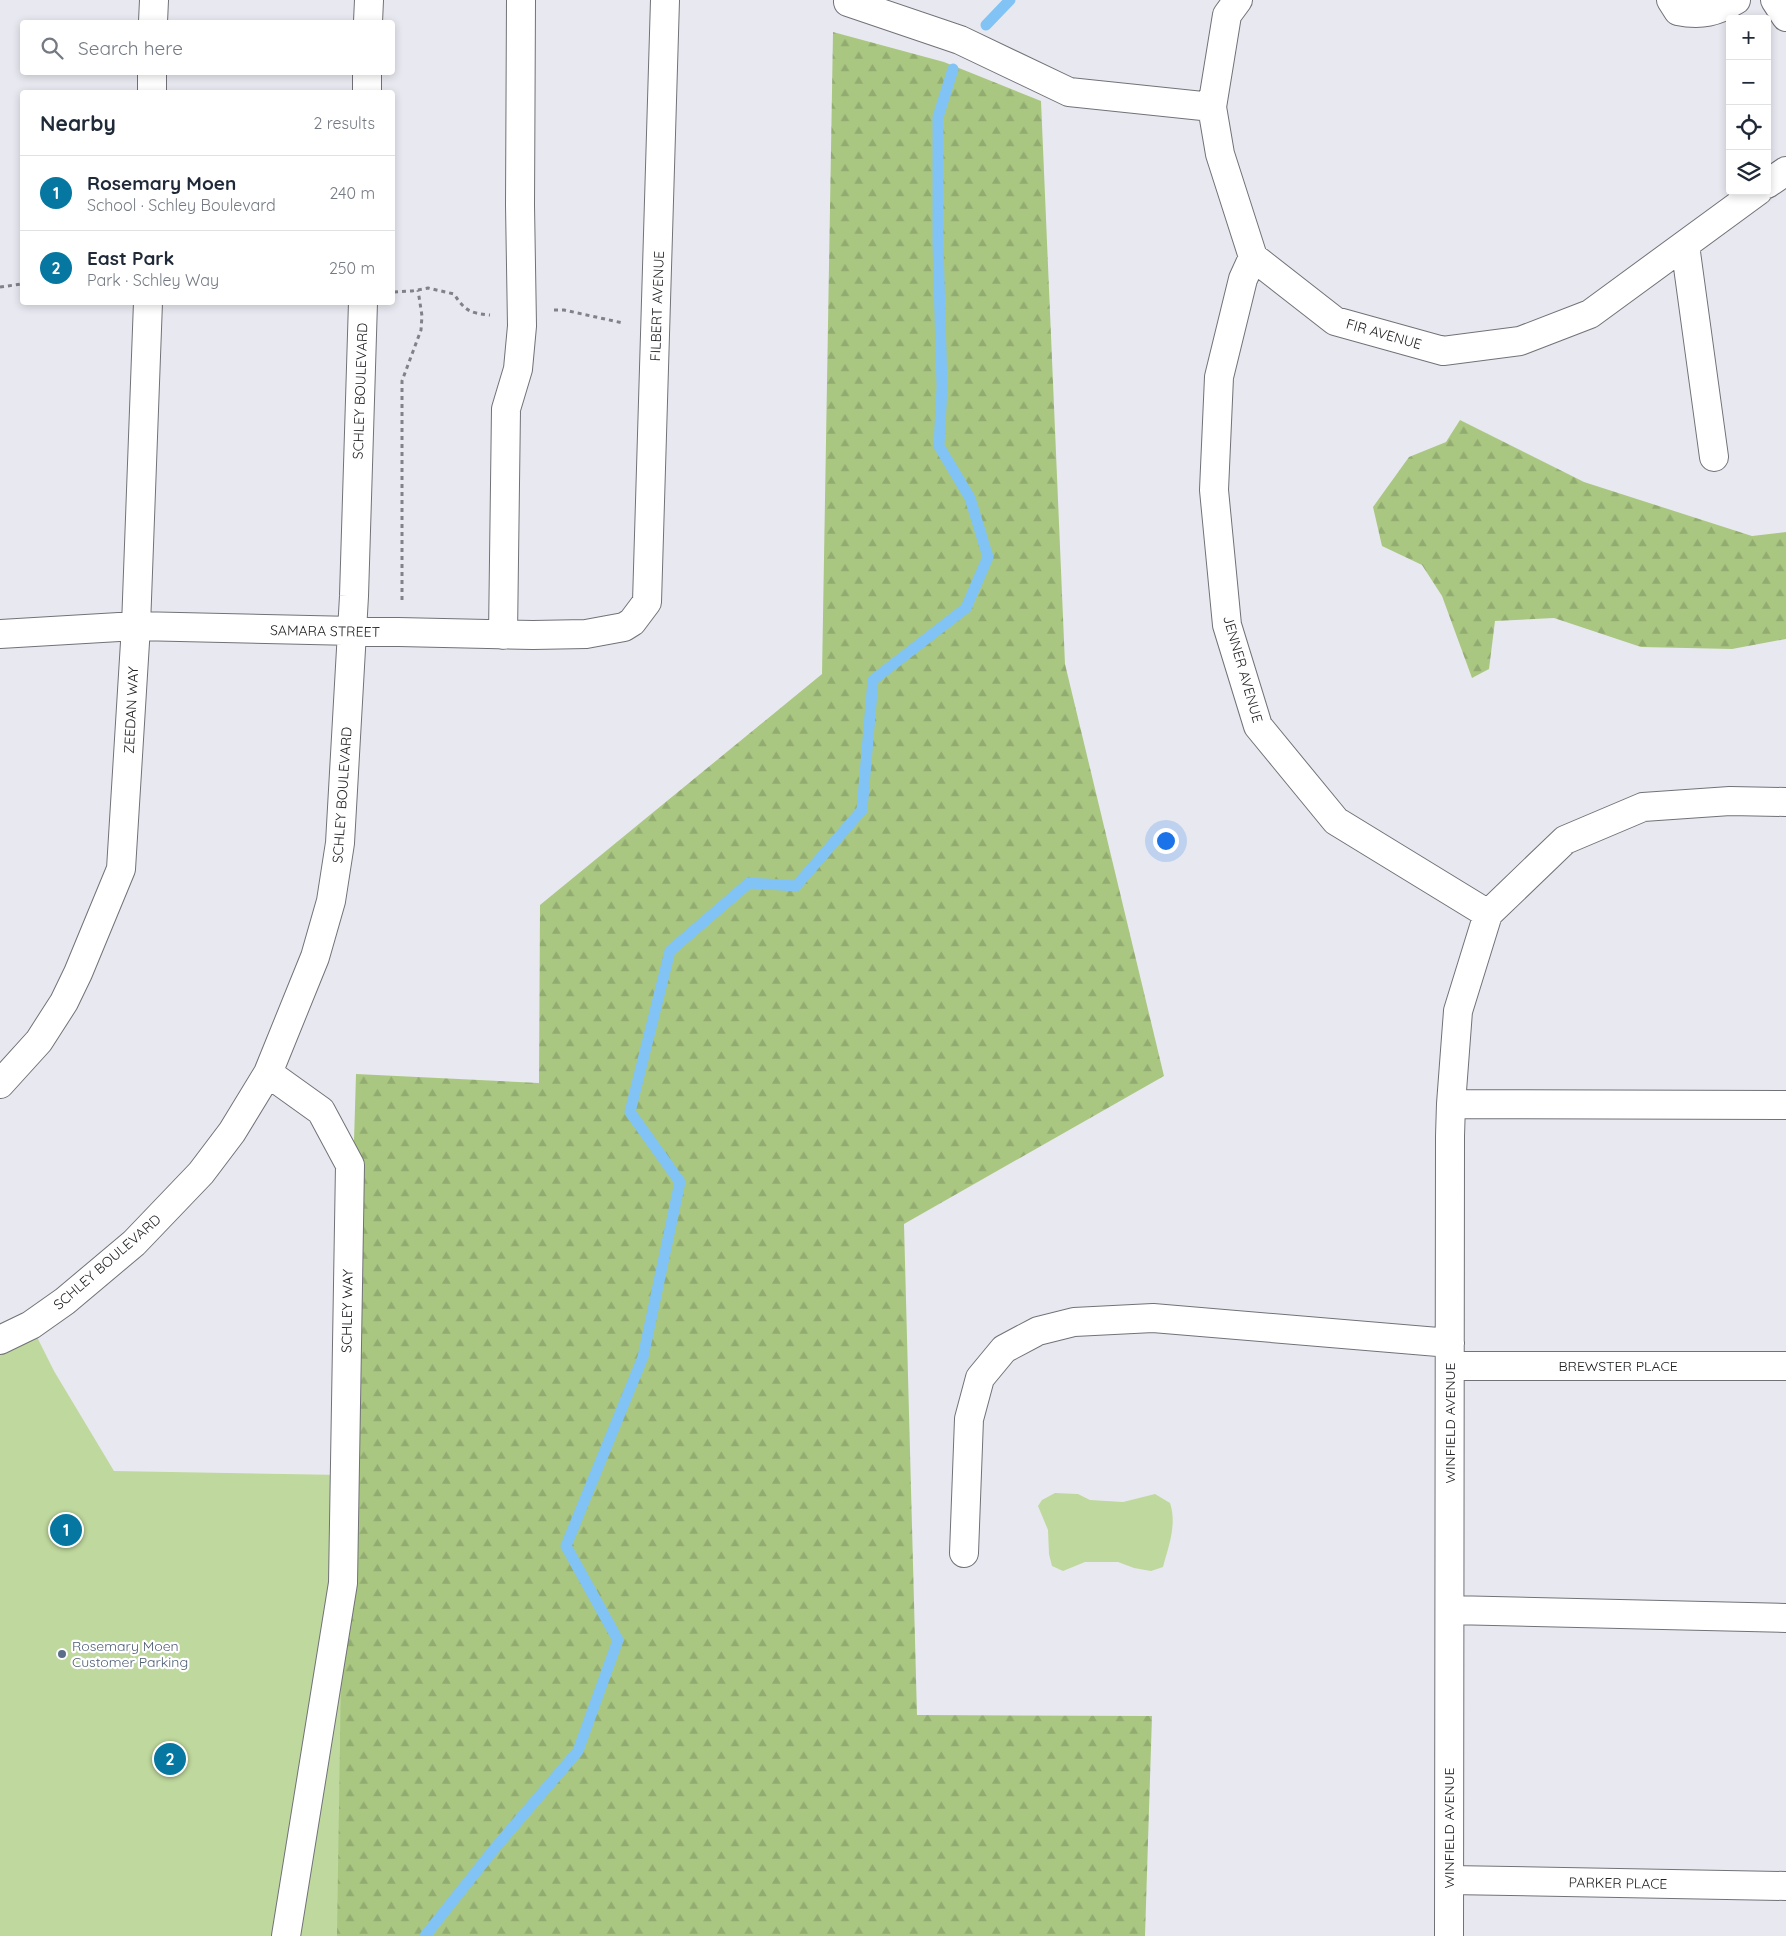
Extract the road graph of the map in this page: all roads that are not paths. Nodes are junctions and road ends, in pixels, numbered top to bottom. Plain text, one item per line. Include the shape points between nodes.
1 (154, 0) edge
2 (368, 0) edge
3 (521, 0) edge
4 (666, 0) edge
5 (1238, 0) edge
6 (1671, 0) edge
7 (1736, 0) edge
8 (1775, 0) edge
9 (848, 2) dead end
10 (1786, 17) edge
11 (153, 20) edge
12 (368, 20) edge
13 (152, 75) edge
14 (367, 75) edge
15 (152, 90) edge
16 (367, 90) edge
17 (1212, 107) junction
18 (1786, 171) edge
19 (1771, 181) edge
20 (1753, 195) edge
21 (1685, 245) junction
22 (1253, 257) junction
23 (148, 305) edge
24 (363, 305) edge
25 (1714, 457) dead end
26 (642, 610) joint
27 (136, 626) junction
28 (352, 632) junction
29 (0, 634) edge
30 (503, 635) junction
31 (1786, 802) edge
32 (1488, 914) junction
33 (268, 1073) junction
34 (0, 1084) edge
35 (1451, 1104) junction
36 (1786, 1105) edge
37 (0, 1340) edge
38 (1450, 1355) junction
39 (1786, 1366) edge
40 (964, 1553) dead end
41 (1450, 1610) junction
42 (1786, 1618) edge
43 (1449, 1880) junction
44 (1786, 1886) edge
45 (286, 1936) edge
46 (1449, 1936) edge

1 - 11 street
2 - 12 street
3 - 30 street via 522,326 518,369 506,409
4 - 26 street, FILBERT AVENUE via 647,602
5 - 17 street via 1228,15
6 - 7 street via 1678,11 1692,14 1707,13
8 - 10 street
9 - 17 street via 960,40 1069,92
13 - 15 street
14 - 16 street
17 - 22 street via 1220,154
18 - 19 street
20 - 21 street, FIR AVENUE
21 - 22 street, FIR AVENUE via 1590,314 1520,341 1443,351 1335,321
21 - 25 street
22 - 32 street, JENNER AVENUE via 1243,279 1219,377 1214,490 1227,625 1258,726 1336,821
23 - 27 street, ZEEDAN WAY
24 - 28 street, SCHLEY BOULEVARD
26 - 30 street, SAMARA STREET via 624,627 586,634
27 - 28 street, SAMARA STREET
27 - 29 street, SAMARA STREET
27 - 34 street, ZEEDAN WAY via 121,869 64,1002 39,1041
28 - 30 street, SAMARA STREET
28 - 33 street, SCHLEY BOULEVARD via 340,843 331,901 315,957
31 - 32 street via 1730,801 1643,807 1565,840
32 - 35 street, WINFIELD AVENUE via 1458,1011
33 - 37 street, SCHLEY BOULEVARD via 232,1132 201,1173 146,1231 65,1301 31,1325
33 - 45 street, SCHLEY WAY via 322,1110 350,1165 343,1583
35 - 36 street
35 - 38 street, WINFIELD AVENUE
38 - 39 street, BREWSTER PLACE
38 - 40 street, BREWSTER PLACE via 1153,1318 1074,1322 1038,1331 1004,1349 980,1378 969,1418
38 - 41 street, WINFIELD AVENUE
41 - 42 street
41 - 43 street, WINFIELD AVENUE
43 - 44 street, PARKER PLACE
43 - 46 street, WINFIELD AVENUE

